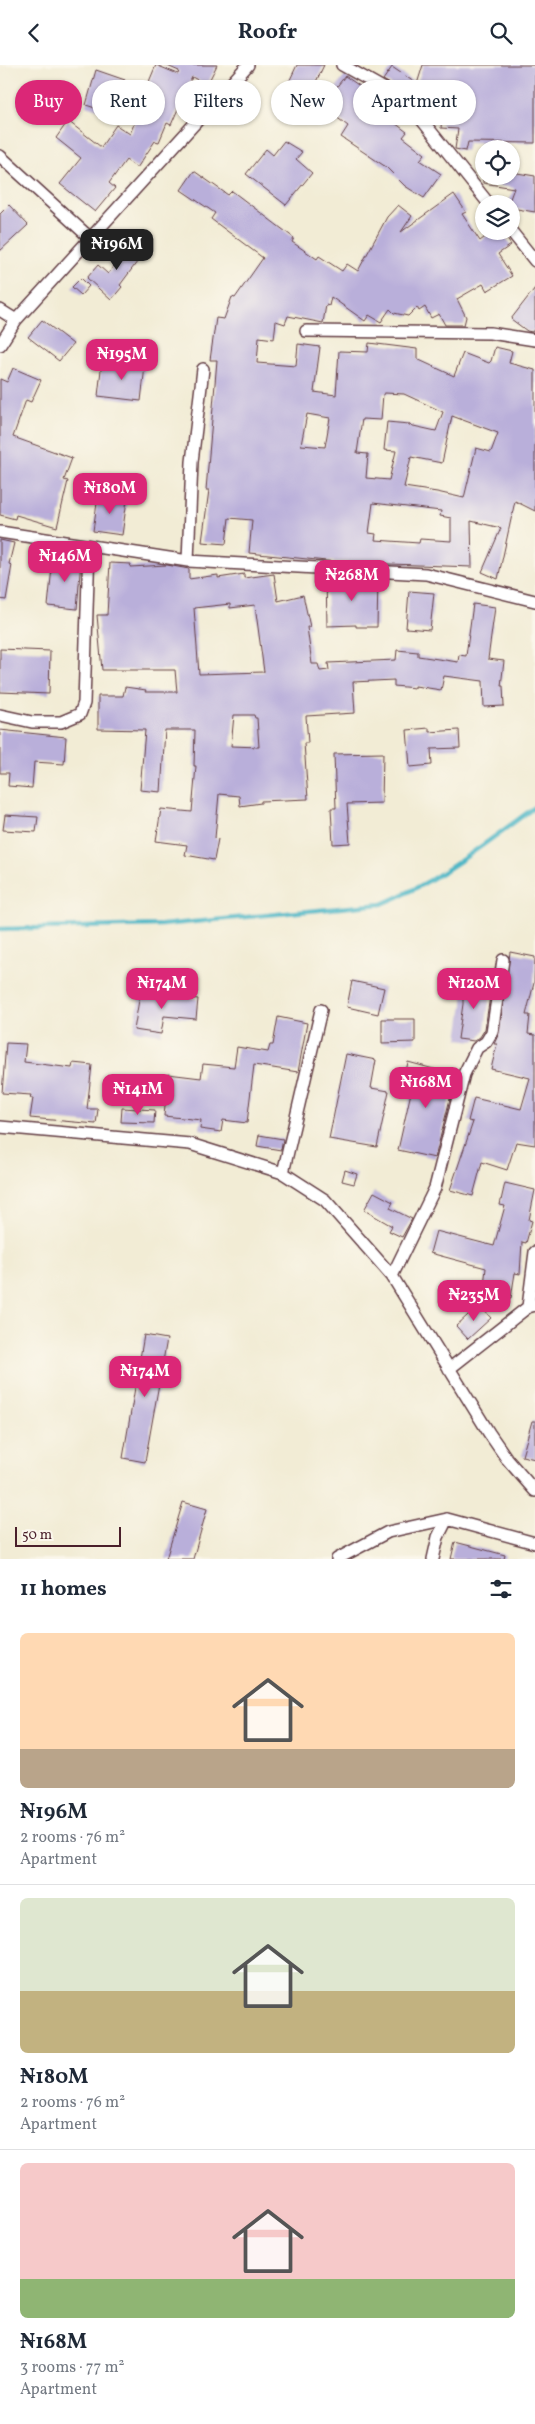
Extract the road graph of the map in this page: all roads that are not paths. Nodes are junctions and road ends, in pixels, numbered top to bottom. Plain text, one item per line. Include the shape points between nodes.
1 (248, 65) edge
2 (342, 65) edge
3 (0, 156) edge
4 (482, 195) edge
5 (89, 237) junction
6 (518, 240) edge
7 (535, 261) edge
8 (0, 310) edge
9 (16, 320) junction
10 (306, 331) dead end
11 (535, 340) edge
12 (0, 345) edge
13 (203, 369) dead end
14 (0, 532) edge
15 (89, 547) junction
16 (188, 561) junction
17 (535, 601) edge
18 (0, 715) edge
19 (503, 960) dead end
20 (321, 1010) dead end
21 (0, 1127) edge
22 (283, 1173) junction
23 (535, 1253) edge
24 (392, 1276) junction
25 (531, 1306) edge
26 (449, 1369) junction
27 (535, 1491) edge
28 (447, 1519) junction
29 (535, 1543) edge
30 (337, 1559) edge
31 (433, 1559) edge

1 - 5 street
2 - 4 street via 399,97 417,114
3 - 5 street
5 - 9 street
6 - 7 street
8 - 9 street
9 - 12 street
10 - 11 street via 490,333
13 - 16 street via 192,462
14 - 15 street
15 - 16 street
15 - 18 street via 84,703 80,714 61,722 32,722
16 - 17 street via 426,574
19 - 24 street via 492,1032 477,1048 464,1074 435,1189
20 - 22 street
21 - 22 street via 190,1143
22 - 24 street via 325,1200
23 - 25 street
24 - 26 street
25 - 26 street
26 - 27 street via 507,1459
28 - 29 street
28 - 30 street via 388,1532
28 - 31 street via 438,1537

